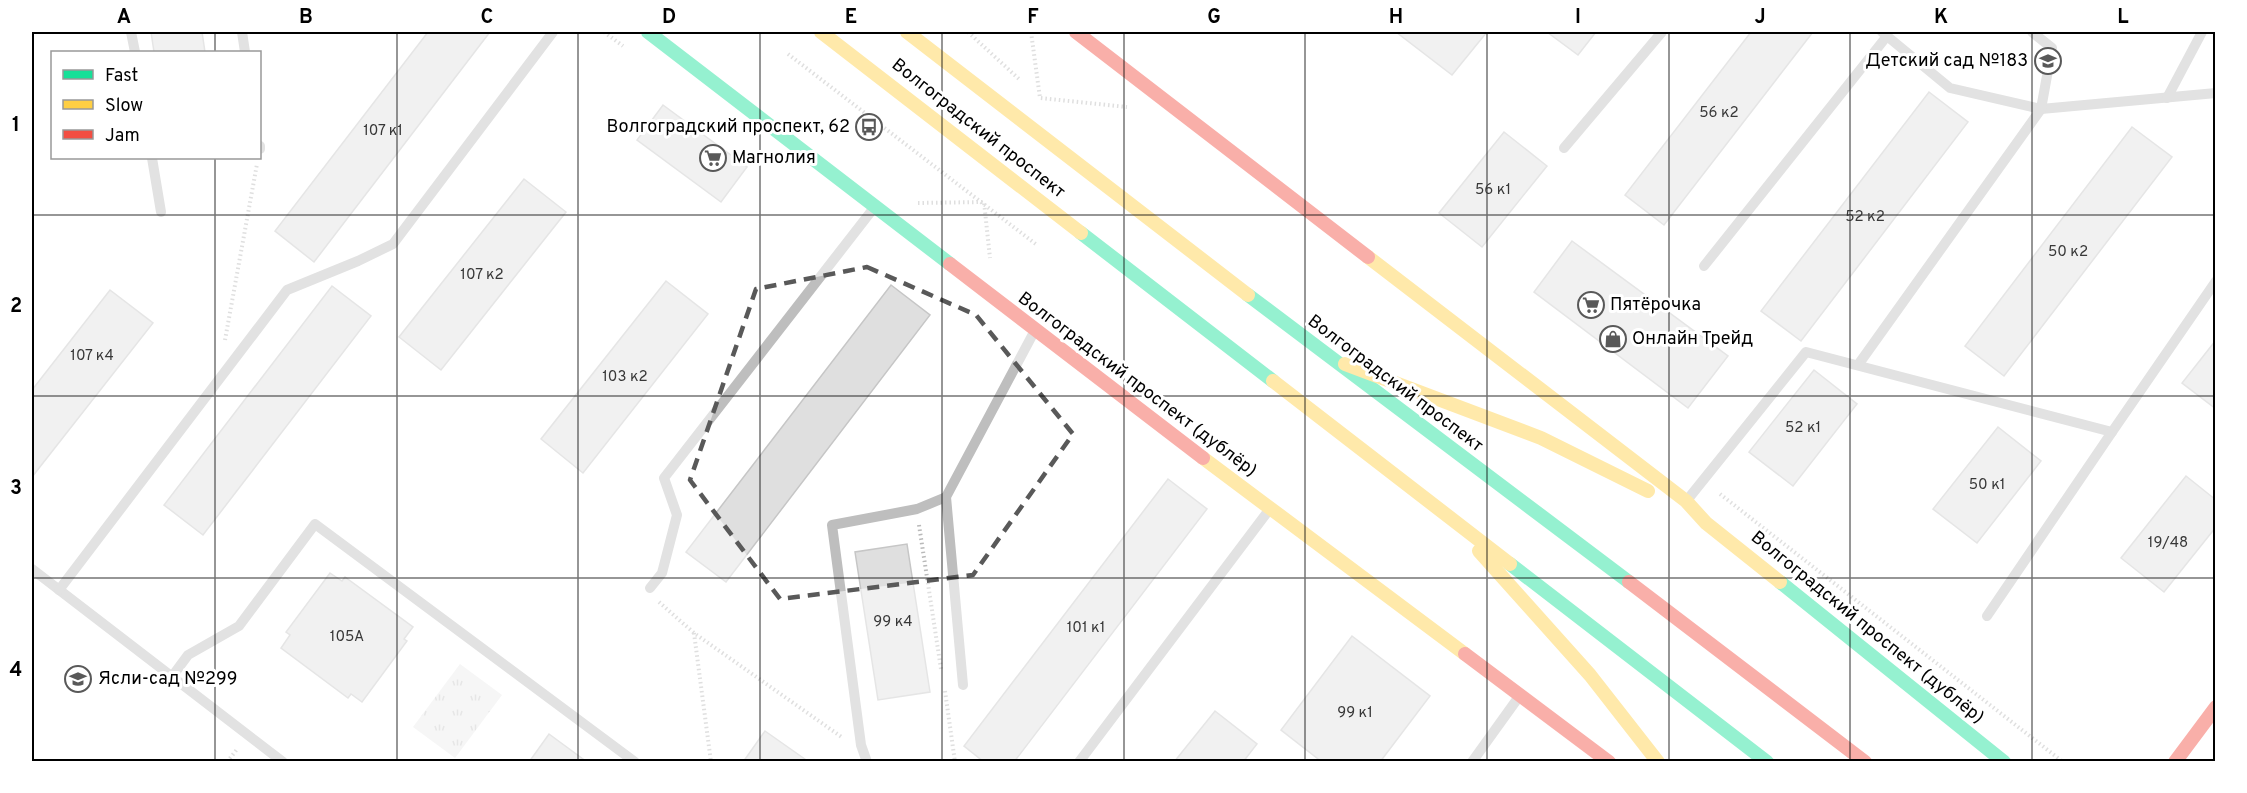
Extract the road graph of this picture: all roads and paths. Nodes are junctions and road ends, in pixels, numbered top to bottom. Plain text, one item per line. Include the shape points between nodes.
1 (131, 32) edge
2 (242, 32) edge
3 (553, 32) edge
4 (648, 32) edge
5 (821, 32) edge
6 (907, 32) edge
7 (968, 32) edge
8 (1031, 32) edge
9 (1076, 32) edge
10 (1662, 32) edge
11 (2032, 32) edge
12 (2202, 32) edge
13 (1884, 34) edge
14 (135, 51) edge
15 (245, 51) edge
16 (788, 54) dead end
17 (1024, 83) dead end
18 (1032, 91) dead end
19 (2216, 93) edge
20 (1040, 98) junction
21 (2167, 98) junction
22 (1048, 106) dead end
23 (1129, 107) dead end
24 (2041, 110) junction
25 (1564, 148) dead end
26 (152, 159) edge
27 (258, 159) edge
28 (984, 202) junction
29 (913, 204) dead end
30 (876, 206) junction
31 (161, 212) dead end
32 (1037, 244) dead end
33 (991, 264) dead end
34 (1704, 266) dead end
35 (2216, 281) edge
36 (1035, 329) junction
37 (1329, 358) junction
38 (233, 361) junction
39 (1858, 365) junction
40 (2112, 432) junction
41 (946, 497) junction
42 (1686, 501) junction
43 (917, 509) junction
44 (1270, 509) junction
45 (1443, 510) junction
46 (1707, 523) junction
47 (32, 569) edge
48 (650, 588) joint
49 (59, 590) junction
50 (1988, 616) dead end
51 (694, 633) junction
52 (941, 670) dead end
53 (171, 678) junction
54 (943, 681) dead end
55 (963, 685) dead end
56 (1520, 695) junction
57 (2216, 707) edge
58 (861, 745) junction
59 (283, 762) edge
60 (635, 762) edge
61 (711, 762) edge
62 (867, 762) edge
63 (955, 762) edge
64 (1079, 762) edge
65 (1472, 762) edge
66 (1609, 762) edge
67 (1658, 762) edge
68 (1767, 762) edge
69 (1864, 762) edge
70 (2004, 762) edge
71 (2175, 762) edge

1 - 14 lane
2 - 15 lane
3 - 38 lane via 393,244 287,290
4 - 30 main road, Волгоградский проспект (дублёр)
5 - 45 main road, Волгоградский проспект
6 - 37 main road, Волгоградский проспект
7 - 17 path
8 - 20 path
9 - 42 main road, Волгоградский проспект (дублёр)
10 - 25 lane
11 - 24 lane via 2052,48
12 - 21 lane
13 - 24 lane via 1950,88
13 - 34 lane
16 - 28 path
18 - 20 path
19 - 21 lane
20 - 22 path
20 - 23 path
21 - 24 lane
24 - 39 lane
26 - 31 lane
27 - 38 path via 225,341
28 - 29 path
28 - 32 path
28 - 33 path
30 - 36 main road, Волгоградский проспект (дублёр)
30 - 48 lane via 664,478 677,515 662,573
35 - 40 lane
36 - 41 lane
36 - 44 main road, Волгоградский проспект (дублёр)
37 - 46 main road, Волгоградский проспект (дублёр) via 1541,438
37 - 69 main road, Волгоградский проспект via 1668,610
38 - 49 lane
39 - 40 lane
39 - 42 lane via 1806,352
40 - 50 lane
41 - 43 lane
41 - 55 lane
42 - 46 main road, Волгоградский проспект (дублёр)
43 - 52 path
43 - 58 lane via 832,525
44 - 56 main road, Волгоградский проспект (дублёр)
44 - 64 lane
45 - 67 main road via 1590,675
45 - 68 main road, Волгоградский проспект
46 - 70 main road, Волгоградский проспект (дублёр)
47 - 49 lane
48 - 51 path via 658,602
49 - 53 lane
51 - 58 path via 839,736
51 - 61 path
53 - 59 lane
53 - 60 lane via 188,655 239,626 315,524
54 - 63 path
56 - 65 lane
56 - 66 main road, Волгоградский проспект (дублёр)
57 - 71 main road
58 - 62 lane

